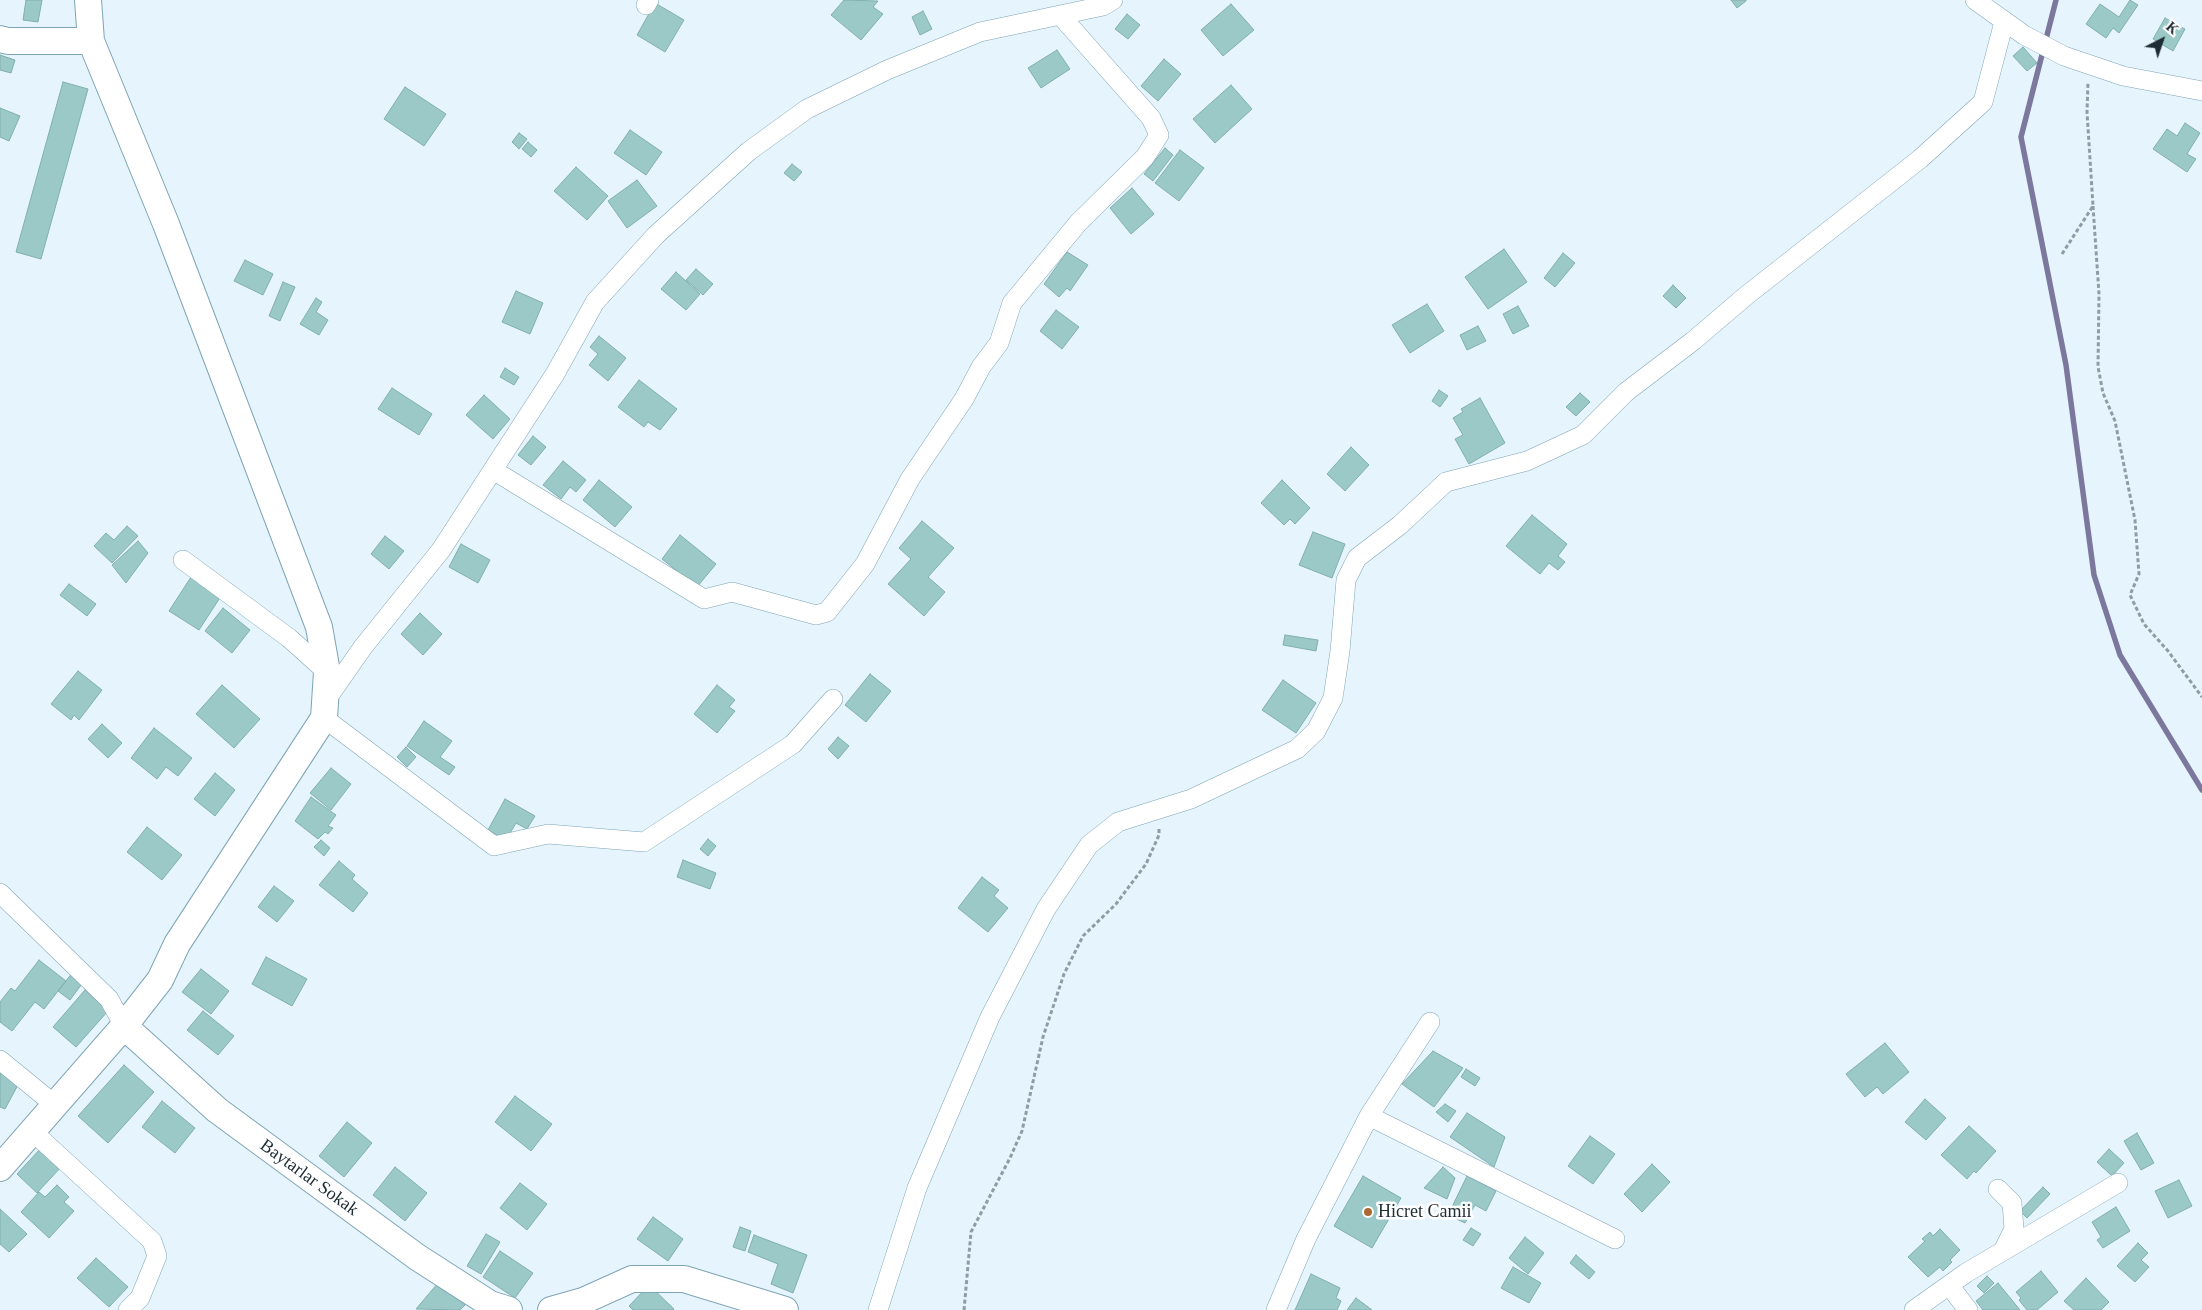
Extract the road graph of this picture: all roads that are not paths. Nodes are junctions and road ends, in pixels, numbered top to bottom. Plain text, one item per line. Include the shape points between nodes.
1 (88, 0) edge
2 (1113, 0) edge
3 (1975, 0) edge
4 (1060, 15) junction
5 (2004, 22) junction
6 (0, 39) edge
7 (91, 41) junction
8 (2202, 91) edge
9 (493, 470) junction
10 (183, 560) dead end
11 (326, 672) junction
12 (833, 699) dead end
13 (324, 710) junction
14 (0, 893) edge
15 (1430, 1022) dead end
16 (124, 1026) junction
17 (0, 1060) edge
18 (55, 1105) junction
19 (1369, 1116) junction
20 (32, 1131) junction
21 (0, 1168) edge
22 (2118, 1183) dead end
23 (1998, 1189) dead end
24 (1615, 1239) dead end
25 (2003, 1251) junction
26 (1949, 1284) junction
27 (583, 1305) edge
28 (139, 1306) edge
29 (509, 1310) edge
30 (551, 1310) edge
31 (785, 1310) edge
32 (878, 1310) edge
33 (1276, 1310) edge
34 (1914, 1310) edge
35 (1968, 1310) edge

1 - 7 main road
2 - 4 street via 1103,6
3 - 5 street
4 - 9 street via 980,32 886,70 807,109 749,151 656,235 595,302 555,374
4 - 9 street via 1150,118 1158,135 1145,157 1078,223 1012,303 999,343 910,479 865,564 827,612 816,615 732,592 704,599
5 - 8 street via 2064,56 2123,76
5 - 32 street via 1983,102 1920,159 1626,392 1583,434 1527,461 1446,482 1400,525 1357,558 1346,580 1333,698 1316,731 1296,749 1192,799 1118,822 1089,845 1046,909 990,1017 917,1188
6 - 7 main road
7 - 11 main road via 166,224 319,627
9 - 13 street via 441,550 363,647
10 - 11 street via 289,638
11 - 13 main road
12 - 13 street via 793,744 644,842 548,834 494,846
13 - 16 main road via 177,944 160,980
14 - 16 street via 110,999
15 - 19 street
16 - 18 main road
16 - 29 main road, Baytarlar Sokak via 217,1110 416,1257 490,1304
17 - 18 street
18 - 20 main road
19 - 24 street
19 - 33 street via 1306,1239
20 - 21 main road
20 - 28 street via 152,1241 157,1256
22 - 25 street
23 - 25 street via 2012,1203 2014,1229
25 - 26 street
26 - 34 street
26 - 35 street
27 - 30 main road
27 - 31 main road via 632,1279 684,1279

